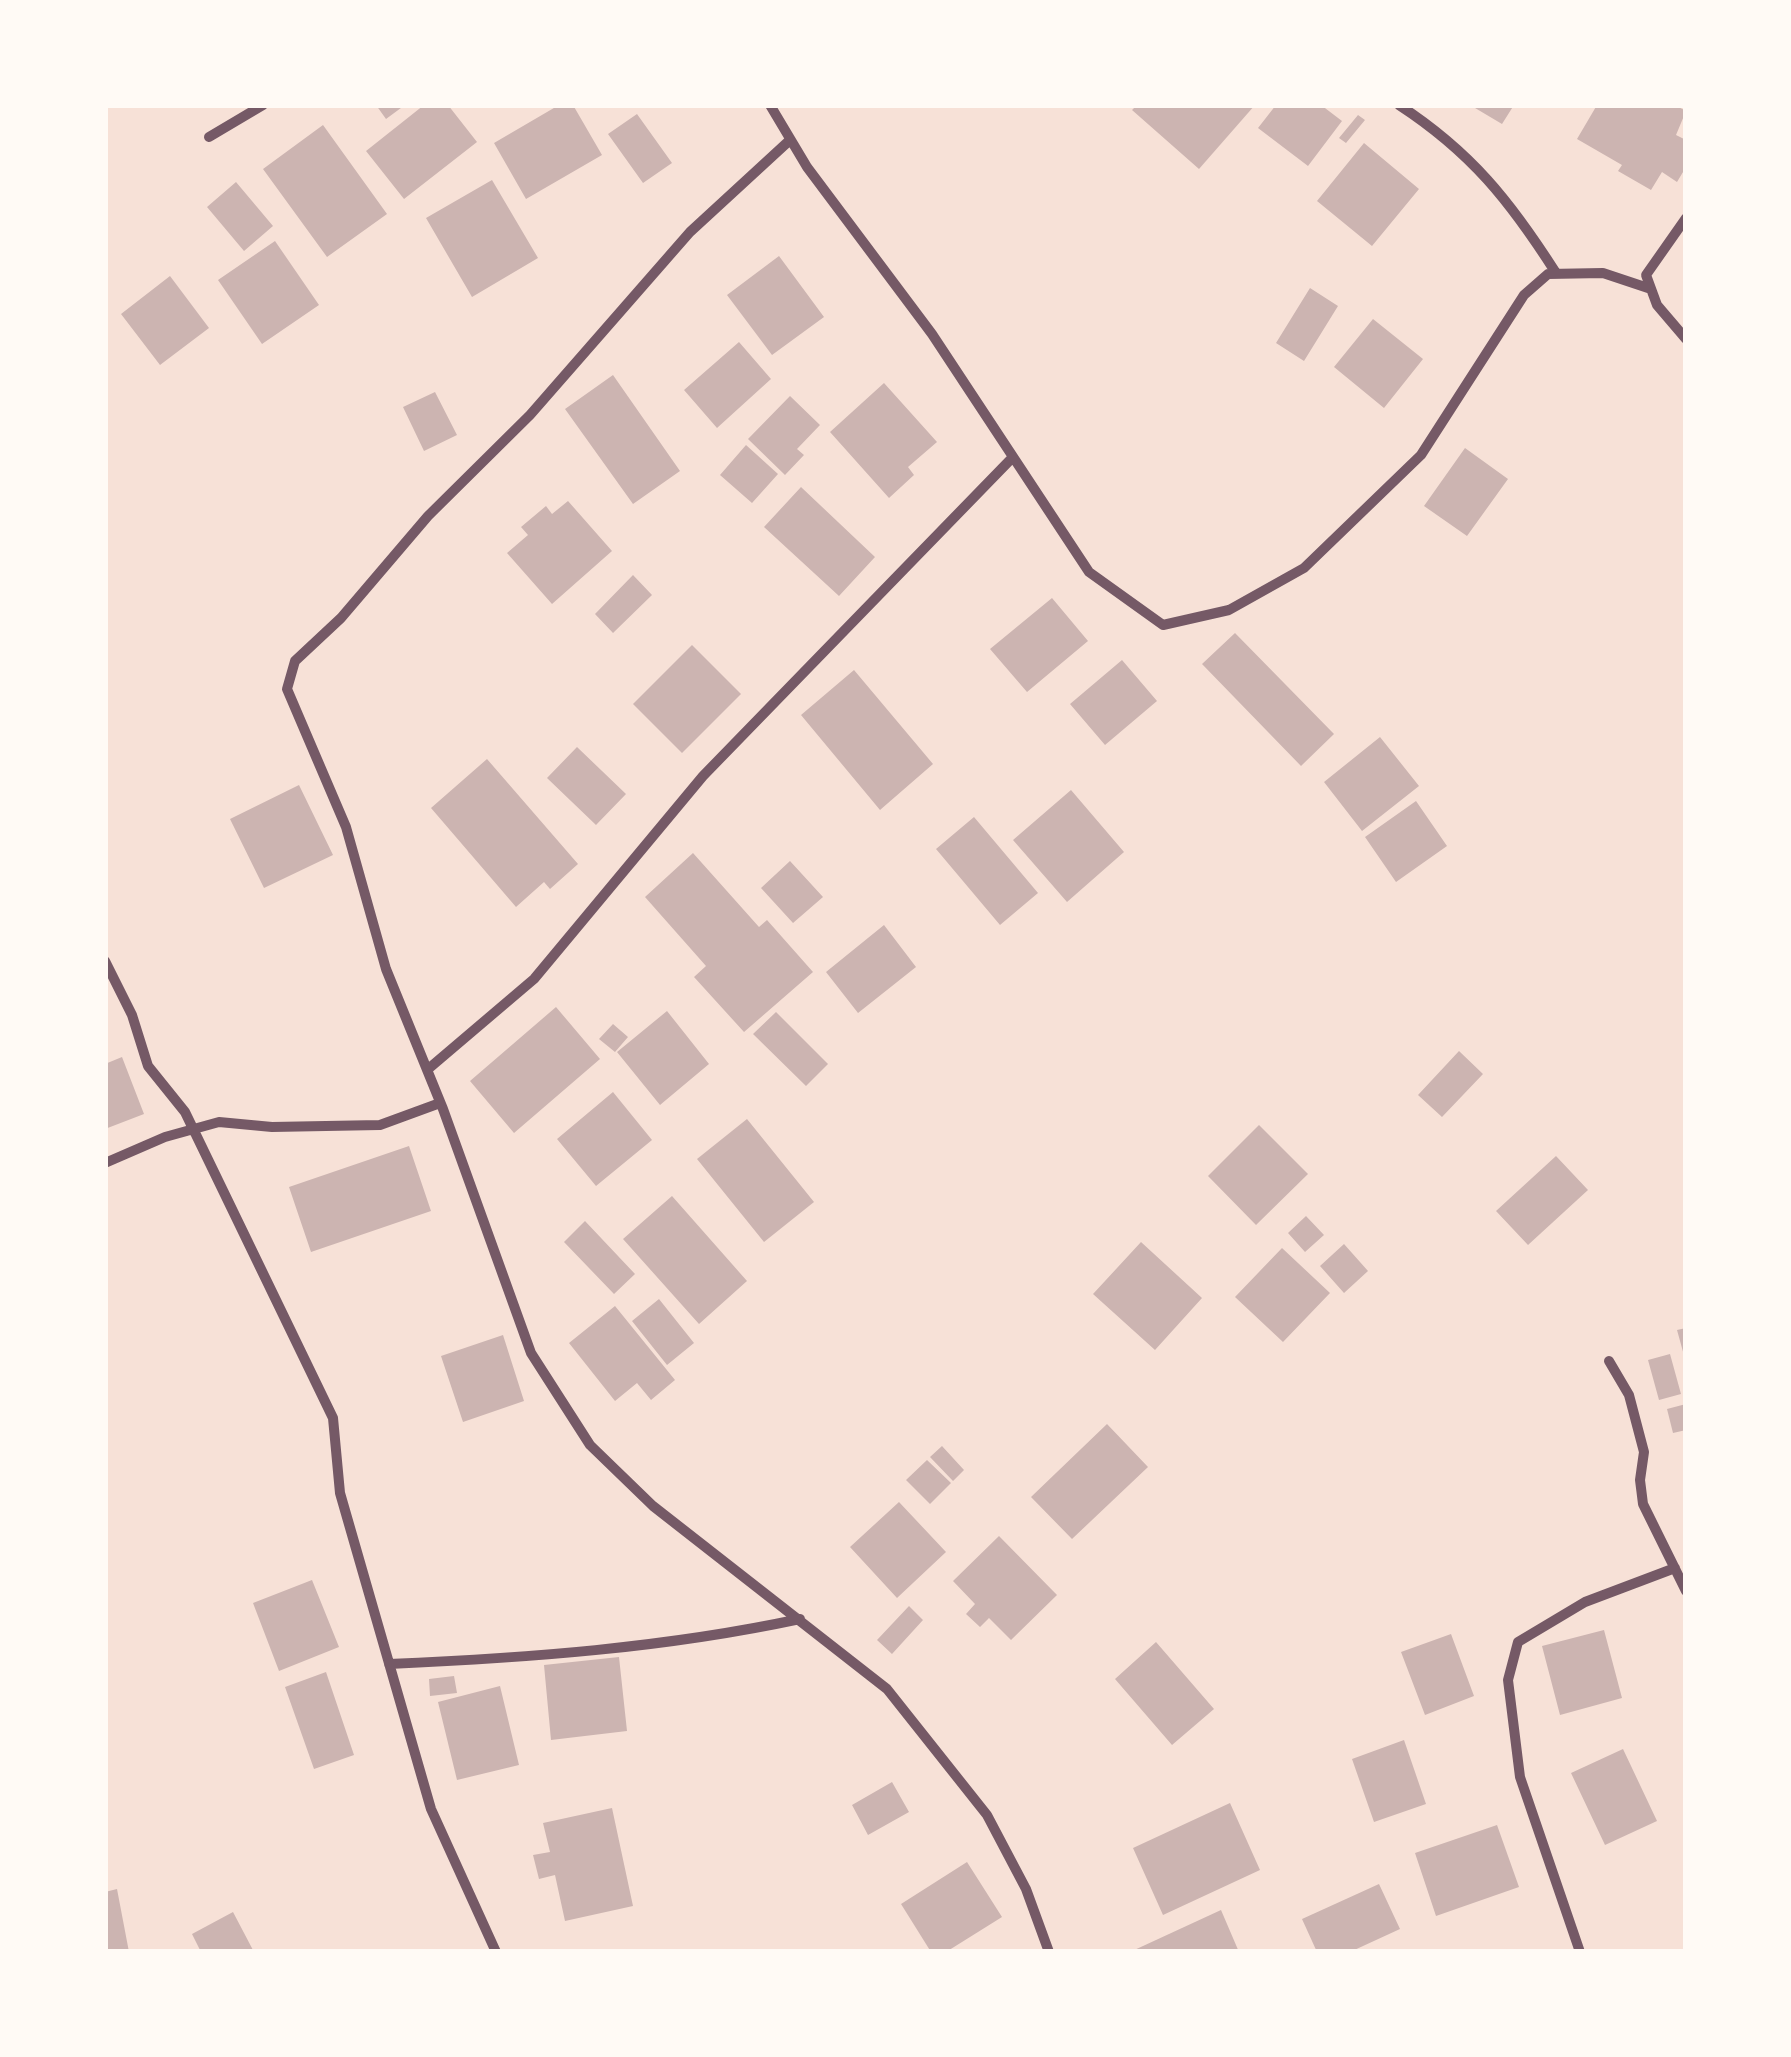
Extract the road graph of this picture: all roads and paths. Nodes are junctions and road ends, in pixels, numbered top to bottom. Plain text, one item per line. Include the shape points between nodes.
1 (263, 105) edge
2 (770, 105) edge
3 (1399, 105) edge
4 (209, 137) dead end
5 (790, 140) junction
6 (1686, 218) edge
7 (1556, 273) junction
8 (1651, 289) junction
9 (1686, 339) edge
10 (1013, 458) junction
11 (105, 961) edge
12 (427, 1070) junction
13 (440, 1102) junction
14 (191, 1130) junction
15 (105, 1163) edge
16 (1609, 1361) dead end
17 (1675, 1568) junction
18 (1686, 1590) edge
19 (800, 1619) junction
20 (389, 1664) junction
21 (496, 1952) edge
22 (1049, 1952) edge
23 (1580, 1952) edge

1 - 4 street
2 - 5 street
3 - 7 street via 1436,129 1510,202
5 - 10 street
5 - 12 street via 690,232 530,415 294,661 287,689 346,827 386,970
6 - 8 street via 1646,275
7 - 8 street via 1602,273
7 - 10 street via 1524,295 1421,454 1304,568 1229,610 1163,625 1089,572
8 - 9 street via 1656,305
10 - 12 street via 703,776 534,979
11 - 14 street via 148,1066 185,1112
12 - 13 street
13 - 14 street via 380,1126 219,1122
13 - 19 street via 531,1353 590,1445 653,1506
14 - 15 street
14 - 20 street via 332,1418 340,1493
16 - 17 street via 1629,1394 1644,1452 1643,1504
17 - 18 street
17 - 23 street via 1585,1602 1518,1642 1508,1680 1520,1777
19 - 20 street via 589,1653
19 - 22 street via 888,1689 987,1814
20 - 21 street via 430,1809

